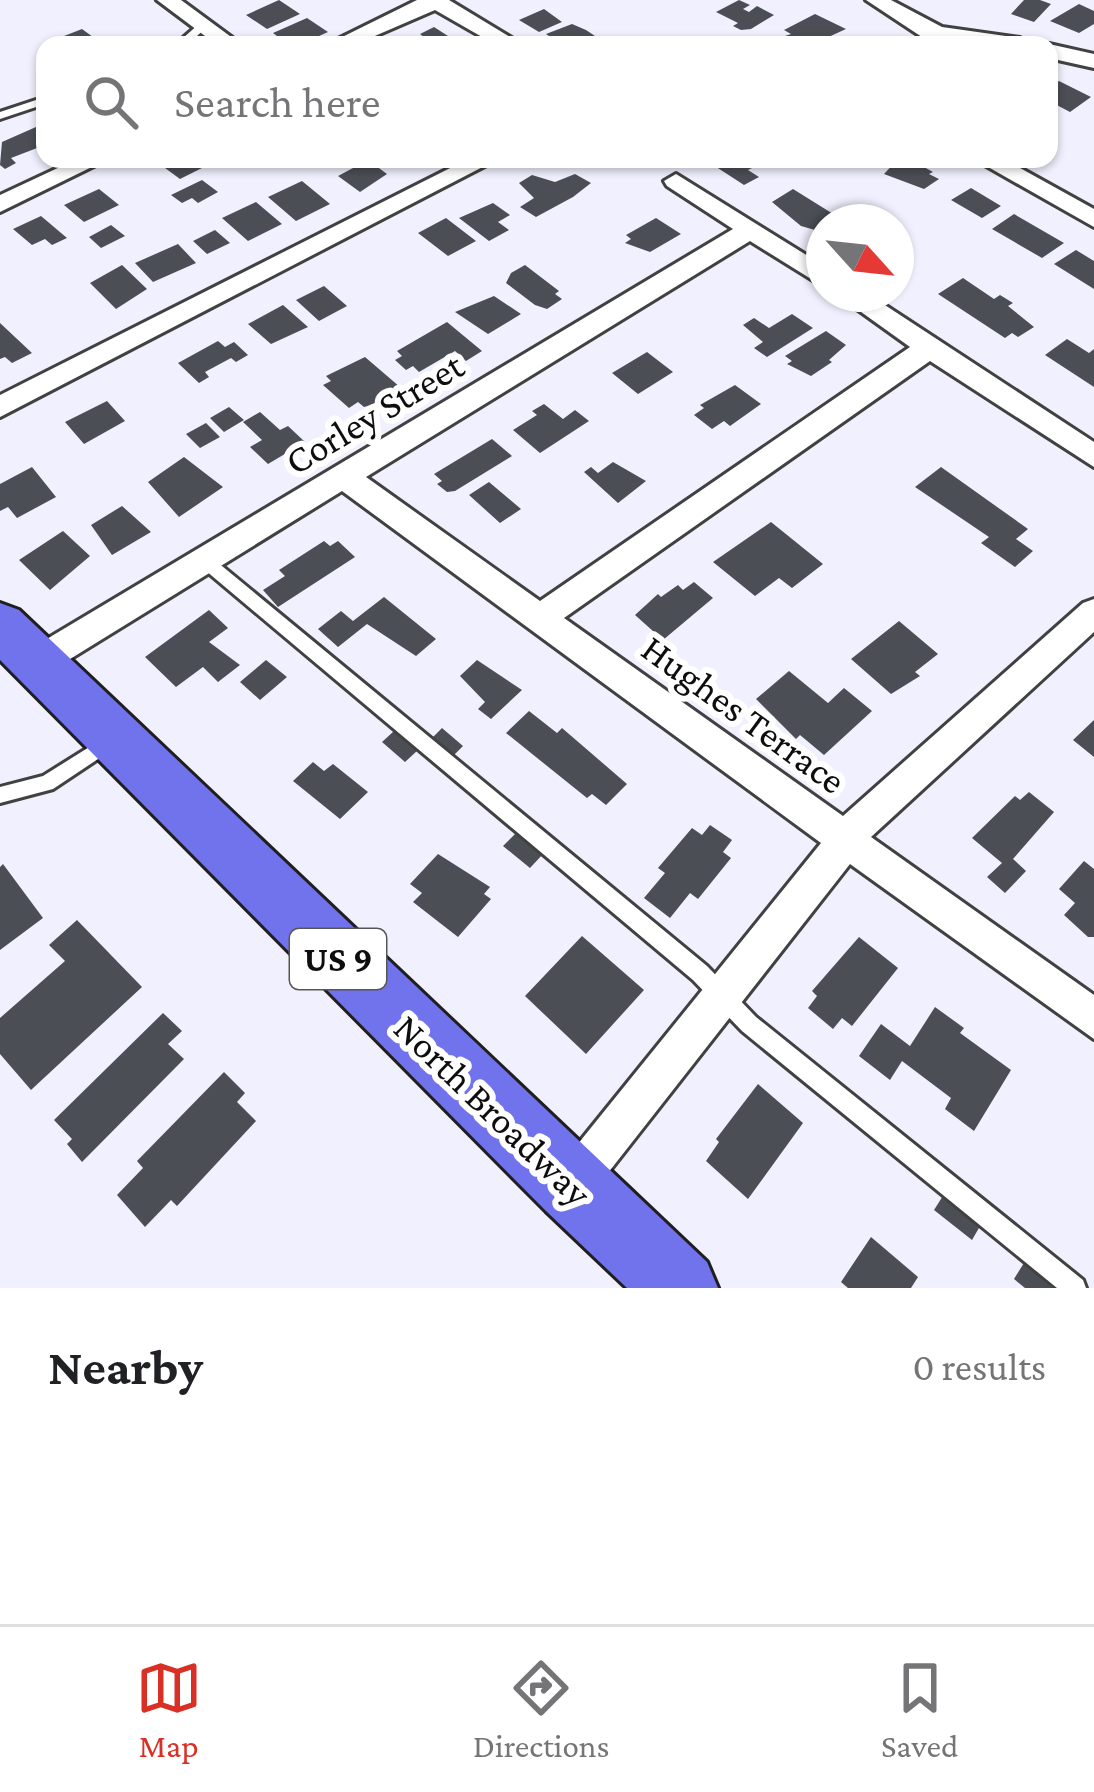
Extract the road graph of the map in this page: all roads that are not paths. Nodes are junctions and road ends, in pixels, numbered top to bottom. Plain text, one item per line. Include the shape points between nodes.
1 (167, 0) edge
2 (876, 0) edge
3 (423, 2) edge
4 (203, 26) junction
5 (191, 36) edge
6 (218, 36) edge
7 (355, 36) edge
8 (498, 36) edge
9 (936, 36) edge
10 (1058, 53) edge
11 (1094, 61) edge
12 (36, 103) edge
13 (0, 116) edge
14 (77, 168) edge
15 (467, 168) edge
16 (1003, 168) edge
17 (1027, 168) edge
18 (1018, 176) junction
19 (676, 181) dead end
20 (0, 204) edge
21 (1094, 220) edge
22 (750, 230) junction
23 (806, 266) edge
24 (877, 312) edge
25 (930, 347) junction
26 (0, 406) edge
27 (1094, 456) edge
28 (344, 477) junction
29 (205, 561) junction
30 (1094, 612) edge
31 (540, 618) junction
32 (18, 644) edge
33 (115, 738) junction
34 (0, 795) edge
35 (847, 841) junction
36 (724, 998) junction
37 (1094, 1019) edge
38 (571, 1186) junction
39 (681, 1288) edge
40 (1076, 1288) edge

1 - 4 street
2 - 9 street
3 - 7 street
3 - 8 street via 452,7
4 - 5 lane
4 - 6 street
10 - 11 street
12 - 13 lane
14 - 20 street
15 - 26 street
16 - 18 street
17 - 18 street
18 - 21 street
19 - 22 street
22 - 23 street
22 - 28 street, Corley Street
24 - 25 street
25 - 27 street
25 - 31 street
28 - 29 street, Corley Street
28 - 31 street, Hughes Terrace
29 - 32 street, Corley Street
29 - 36 lane
30 - 35 street
31 - 35 street, Hughes Terrace
32 - 33 main road, North Broadway / US 9
33 - 34 lane via 47,783
33 - 38 main road, North Broadway / US 9
35 - 36 street
35 - 37 street, Hughes Terrace
36 - 38 street
36 - 40 lane
38 - 39 main road, North Broadway / US 9

